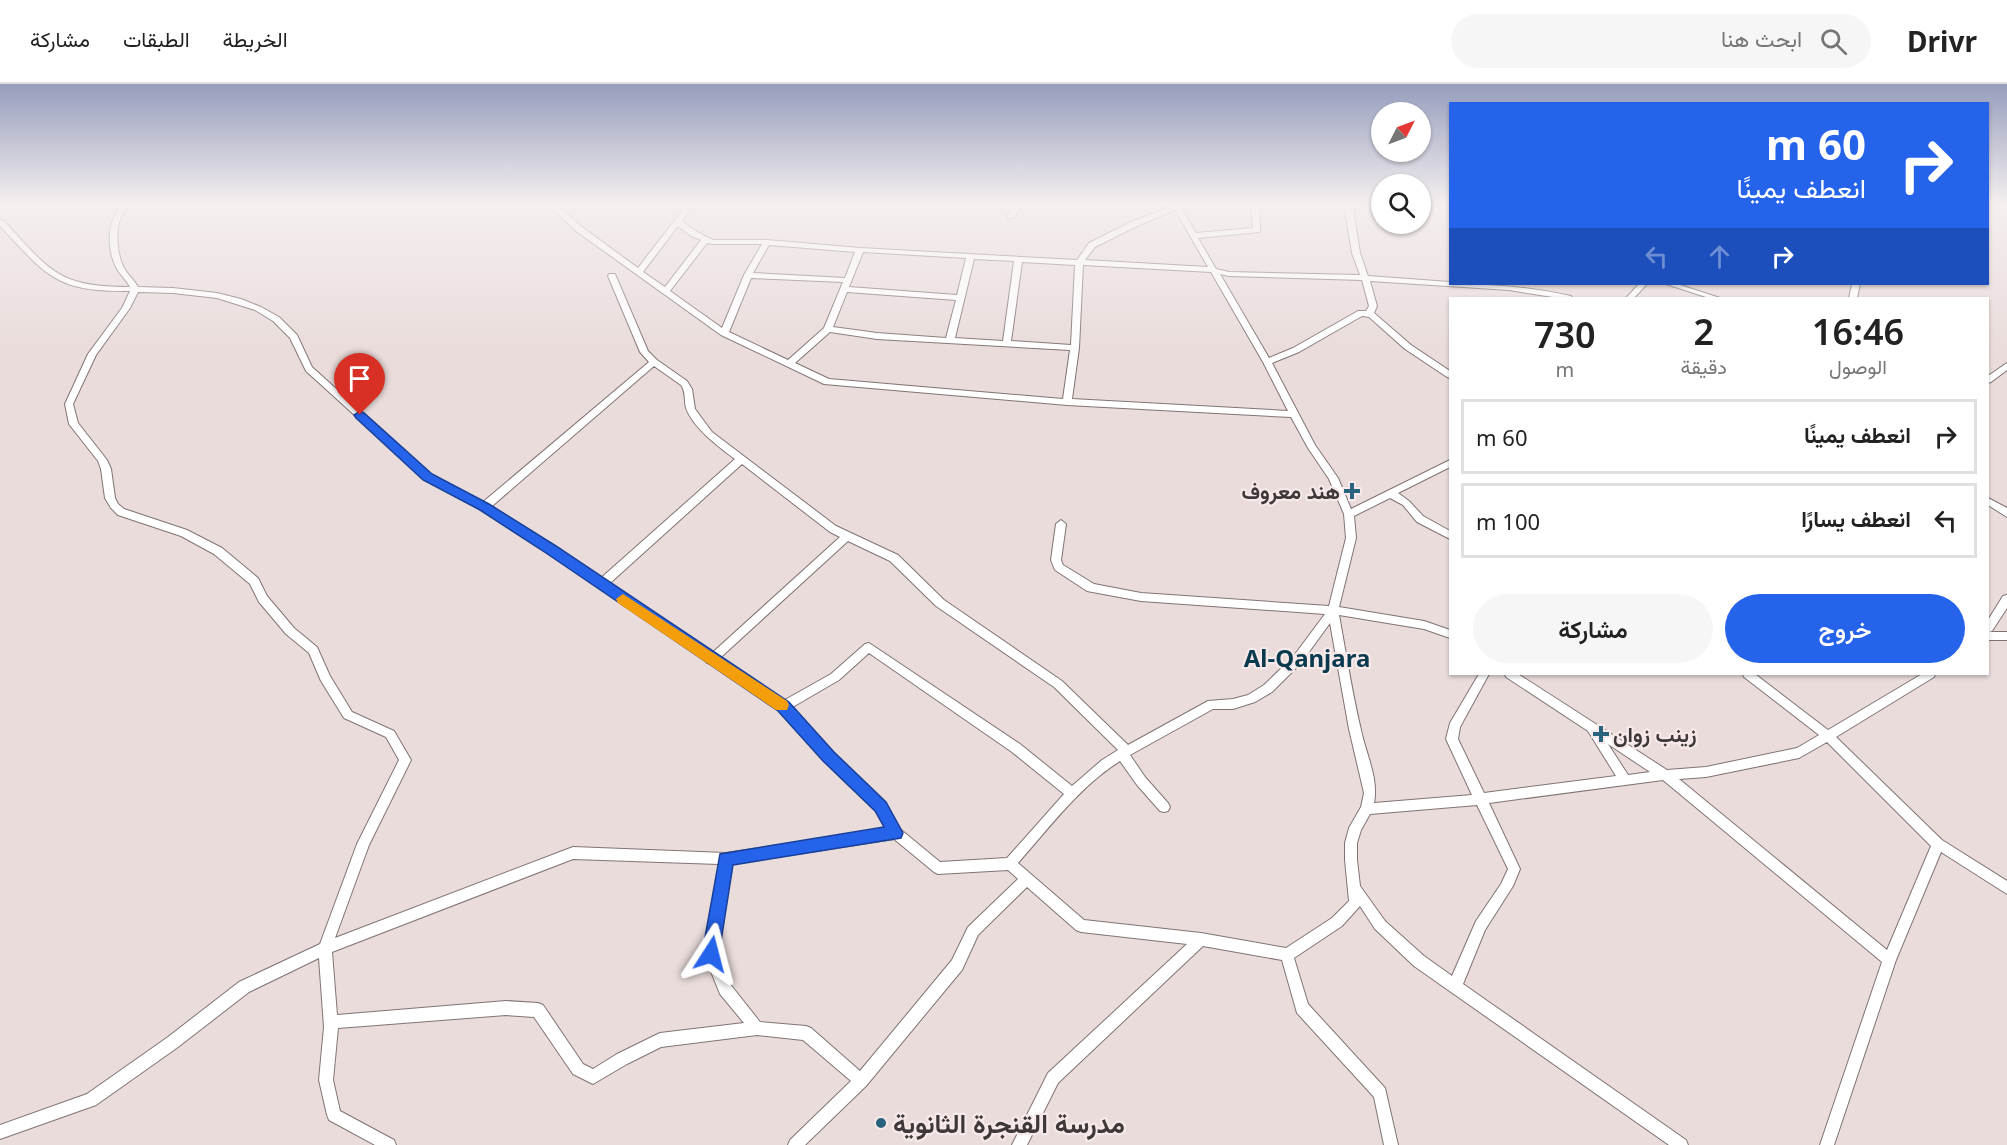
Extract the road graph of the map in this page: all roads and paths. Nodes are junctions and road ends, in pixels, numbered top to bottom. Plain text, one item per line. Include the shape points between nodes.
1 (27, 253) edge
2 (117, 253) edge
3 (612, 253) edge
4 (654, 253) edge
5 (695, 253) edge
6 (761, 253) edge
7 (859, 253) edge
8 (906, 253) edge
9 (1087, 253) edge
10 (1201, 253) edge
11 (1356, 253) edge
12 (971, 256) junction
13 (1018, 259) junction
14 (1079, 263) junction
15 (1211, 270) junction
16 (639, 272) junction
17 (748, 275) junction
18 (612, 276) dead end
19 (1364, 278) junction
20 (846, 285) junction
21 (1642, 285) edge
22 (1673, 285) edge
23 (135, 289) junction
24 (666, 291) junction
25 (1537, 295) edge
26 (960, 297) junction
27 (1558, 297) edge
28 (1631, 297) edge
29 (1713, 297) edge
30 (1369, 314) junction
31 (828, 329) junction
32 (724, 333) junction
33 (950, 340) junction
34 (1006, 344) junction
35 (1075, 348) junction
36 (654, 362) junction
37 (1267, 362) junction
38 (789, 364) junction
39 (2007, 366) edge
40 (1449, 374) edge
41 (1989, 379) edge
42 (1067, 402) junction
43 (1295, 414) junction
44 (741, 459) junction
45 (1448, 467) edge
46 (1390, 493) junction
47 (1989, 502) edge
48 (484, 507) junction
49 (2007, 513) edge
50 (1349, 514) junction
51 (1061, 524) dead end
52 (1449, 534) edge
53 (848, 535) junction
54 (602, 584) junction
55 (2007, 599) edge
56 (1333, 610) junction
57 (1989, 626) edge
58 (1449, 634) edge
59 (1989, 636) edge
60 (2007, 636) edge
61 (711, 660) junction
62 (1483, 675) edge
63 (1512, 675) edge
64 (1749, 675) edge
65 (1928, 675) edge
66 (783, 707) junction
67 (1590, 726) junction
68 (1828, 736) junction
69 (1125, 753) junction
70 (1665, 775) junction
71 (1625, 781) junction
72 (1071, 793) junction
73 (1482, 799) junction
74 (1164, 807) dead end
75 (1367, 809) junction
76 (896, 833) junction
77 (1938, 844) junction
78 (726, 859) junction
79 (1010, 864) junction
80 (1026, 880) junction
81 (2007, 888) edge
82 (1356, 890) junction
83 (1201, 939) junction
84 (325, 948) junction
85 (1287, 954) junction
86 (1889, 960) junction
87 (1455, 986) junction
88 (331, 1022) junction
89 (757, 1028) junction
90 (861, 1080) junction
91 (0, 1132) edge
92 (389, 1145) edge
93 (795, 1145) edge
94 (1020, 1145) edge
95 (1391, 1145) edge
96 (1681, 1145) edge
97 (1827, 1145) edge

1 - 23 street via 38,265 67,282 97,289
2 - 23 street via 117,262
3 - 16 street
4 - 16 street
5 - 24 street
6 - 17 street
7 - 20 street
8 - 12 street
9 - 14 street
10 - 15 street
11 - 19 street
12 - 13 street
12 - 26 street
13 - 14 street
13 - 34 street
14 - 15 street
14 - 35 street
15 - 19 street via 1229,274
15 - 37 street
16 - 24 street
17 - 20 street
17 - 32 street
18 - 36 street via 636,337
19 - 25 street
19 - 30 street via 1372,298
20 - 26 street
20 - 31 street
21 - 28 street
22 - 29 street
23 - 48 street via 199,292 237,300 284,325 293,334 301,359 309,369 428,477
23 - 84 street via 92,354 69,404 74,424 102,460 114,506 121,512 184,532 218,551 254,581 263,599 290,631 313,650 348,715 390,734 405,760 363,844
24 - 32 street
25 - 27 street
26 - 33 street
30 - 37 street via 1356,315
30 - 40 street
31 - 33 street
31 - 38 street
32 - 38 street
33 - 34 street
34 - 35 street
35 - 42 street
36 - 44 street via 684,383 691,409 702,425
36 - 48 street
37 - 43 street
38 - 42 street via 827,382
39 - 41 street
42 - 43 street
43 - 50 street via 1333,478
44 - 53 street via 833,529
44 - 54 street
45 - 46 street
46 - 50 street
46 - 52 street via 1420,519
47 - 49 street
48 - 54 street
50 - 56 street via 1351,538
51 - 56 street via 1056,560 1059,567 1091,588 1141,597
53 - 61 street
53 - 69 street via 894,558 940,603 1058,684
54 - 61 street
55 - 57 street
56 - 58 street via 1424,625
56 - 69 street via 1290,670 1253,698 1224,706 1212,704
56 - 75 street via 1354,729 1368,779
59 - 60 street
61 - 66 street
62 - 73 street via 1454,726 1452,739
63 - 67 street
64 - 68 street
65 - 68 street
66 - 72 street via 835,677 869,647 1016,748
66 - 76 street via 881,807
67 - 70 street
67 - 71 street
68 - 70 street via 1799,753 1706,772
68 - 77 street
69 - 72 street
69 - 74 street via 1141,781
70 - 71 street
70 - 86 street
71 - 73 street
72 - 79 street
73 - 75 street
73 - 87 street via 1514,869 1510,883 1474,937
75 - 82 street via 1353,835 1350,858
76 - 78 street
76 - 79 street via 939,868
77 - 81 street
77 - 86 street
78 - 84 street via 573,853
78 - 89 street via 711,954 725,989
79 - 80 street
80 - 83 street via 1081,926
80 - 90 street via 973,931 957,965
82 - 85 street via 1355,903 1337,922
82 - 87 street via 1380,926
83 - 85 street
83 - 94 street via 1053,1078
84 - 88 street
84 - 91 street via 244,987 91,1100
85 - 95 street via 1302,1008 1380,1093
86 - 97 street
87 - 96 street
88 - 89 street via 506,1008 538,1010 578,1069 592,1077 660,1041
88 - 92 street via 326,1080 334,1114
89 - 90 street via 806,1033
90 - 93 street

